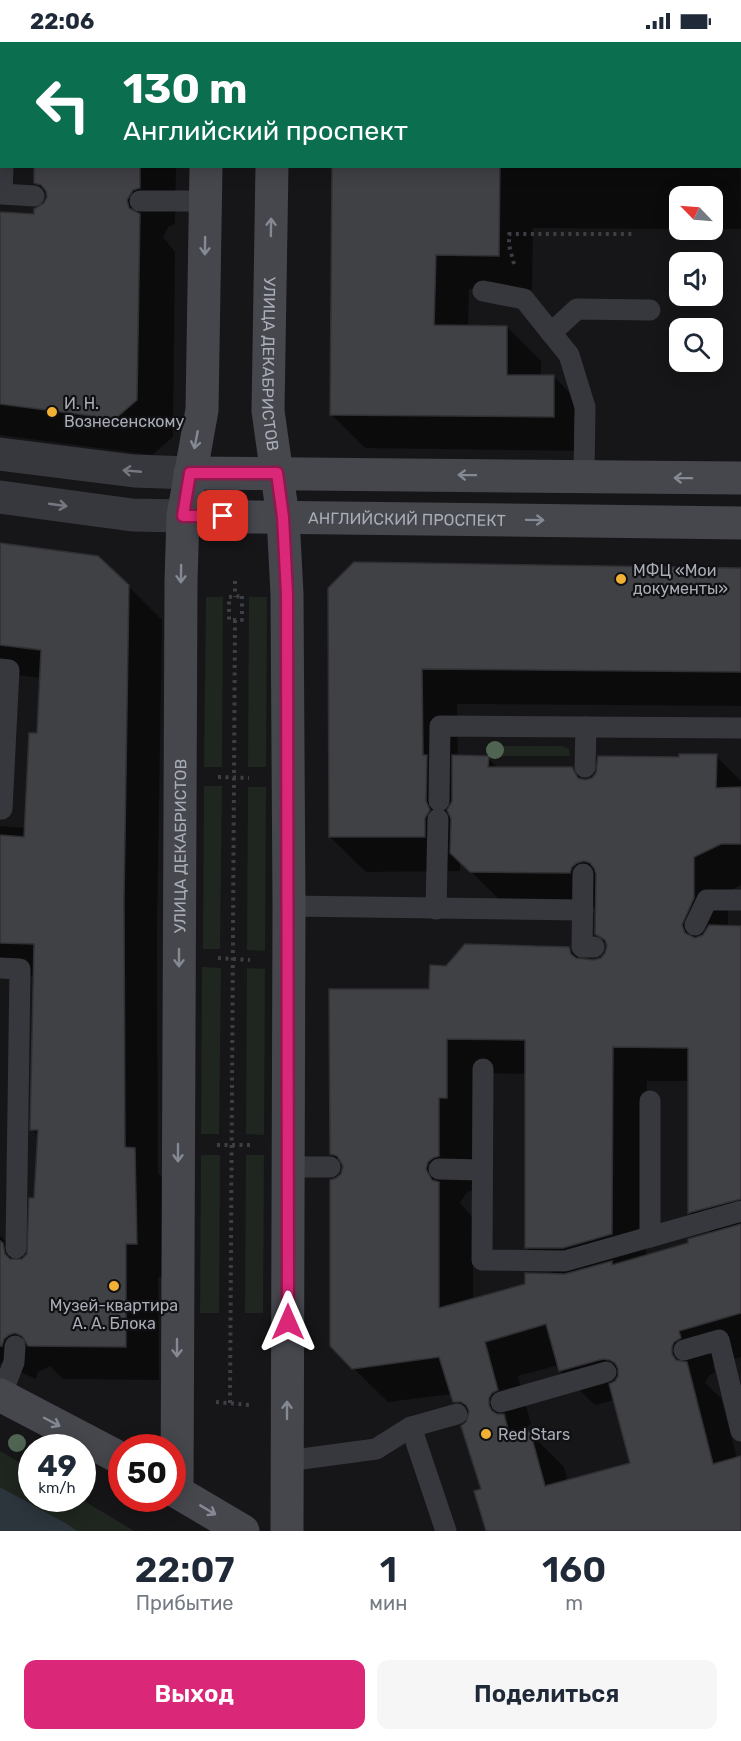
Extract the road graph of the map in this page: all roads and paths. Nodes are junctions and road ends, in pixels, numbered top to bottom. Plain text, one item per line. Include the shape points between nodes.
1 (3, 168) edge
2 (206, 168) edge
3 (272, 168) edge
4 (34, 196) dead end
5 (140, 201) dead end
6 (206, 201) junction
7 (633, 234) dead end
8 (483, 291) dead end
9 (524, 299) junction
10 (650, 310) dead end
11 (551, 333) junction
12 (0, 454) edge
13 (190, 473) junction
14 (277, 473) junction
15 (584, 476) junction
16 (741, 478) edge
17 (0, 498) edge
18 (183, 516) junction
19 (283, 517) junction
20 (741, 523) edge
21 (235, 581) dead end
22 (235, 597) junction
23 (235, 620) junction
24 (0, 669) edge
25 (585, 727) junction
26 (741, 728) edge
27 (585, 767) dead end
28 (180, 777) junction
29 (234, 778) junction
30 (288, 778) junction
31 (0, 809) edge
32 (583, 874) dead end
33 (741, 900) edge
34 (289, 906) junction
35 (436, 909) junction
36 (583, 910) junction
37 (695, 925) dead end
38 (594, 947) dead end
39 (179, 956) junction
40 (233, 959) junction
41 (288, 962) junction
42 (0, 968) edge
43 (483, 1069) dead end
44 (650, 1101) dead end
45 (178, 1144) junction
46 (232, 1145) junction
47 (288, 1156) junction
48 (330, 1167) dead end
49 (439, 1169) dead end
50 (482, 1170) junction
51 (741, 1211) edge
52 (8, 1217) edge
53 (650, 1237) junction
54 (16, 1248) dead end
55 (15, 1346) dead end
56 (684, 1350) dead end
57 (606, 1372) dead end
58 (1, 1395) edge
59 (210, 1401) dead end
60 (501, 1402) dead end
61 (230, 1403) junction
62 (256, 1406) dead end
63 (457, 1414) dead end
64 (411, 1427) junction
65 (741, 1431) edge
66 (175, 1434) edge
67 (108, 1452) edge
68 (287, 1461) junction
69 (186, 1497) edge
70 (243, 1531) edge
71 (287, 1531) edge
72 (446, 1531) edge

1 - 4 lane via 2,194
2 - 6 main road, УЛИЦА ДЕКАБРИСТОВ
14 -> 3 main road, УЛИЦА ДЕКАБРИСТОВ via 268,411
5 - 6 lane
6 -> 13 main road, УЛИЦА ДЕКАБРИСТОВ via 202,410
7 - 9 path via 509,234
8 - 9 lane
9 - 11 lane
10 - 11 lane via 577,309
11 - 15 lane via 569,355 585,407
13 -> 12 street via 134,471
13 - 14 main road
13 - 18 main road, УЛИЦА ДЕКАБРИСТОВ
15 -> 14 main road
14 - 19 main road, УЛИЦА ДЕКАБРИСТОВ
16 -> 15 main road
17 -> 18 street, АНГЛИЙСКИЙ ПРОСПЕКТ via 132,515
18 - 19 main road, АНГЛИЙСКИЙ ПРОСПЕКТ
18 -> 28 main road, УЛИЦА ДЕКАБРИСТОВ
19 -> 20 main road, АНГЛИЙСКИЙ ПРОСПЕКТ
19 - 30 main road, УЛИЦА ДЕКАБРИСТОВ
21 - 22 path
22 - 23 path via 229,597 229,620
22 - 23 path via 242,597 242,620
23 - 29 path
24 - 31 lane via 9,670
25 - 26 lane
25 - 27 lane
25 - 35 lane via 440,726
28 - 29 path
28 - 39 main road, УЛИЦА ДЕКАБРИСТОВ
29 - 30 path
29 - 40 path
30 - 34 main road, УЛИЦА ДЕКАБРИСТОВ
32 - 36 lane
33 - 37 lane via 707,900
34 - 35 lane
34 - 41 main road, УЛИЦА ДЕКАБРИСТОВ
35 - 36 lane
36 - 38 lane via 582,947
39 - 40 path
39 -> 45 main road, УЛИЦА ДЕКАБРИСТОВ
40 - 41 path
40 - 46 path
41 - 47 main road, УЛИЦА ДЕКАБРИСТОВ
42 - 52 lane via 20,969
43 - 50 lane
44 - 53 lane
45 - 46 path
45 -> 66 main road, УЛИЦА ДЕКАБРИСТОВ
46 - 47 path
46 - 61 path
47 - 48 lane
68 -> 47 main road, УЛИЦА ДЕКАБРИСТОВ
49 - 50 lane
50 - 53 lane via 482,1260 565,1261
51 - 53 lane
52 - 54 lane
55 - 58 lane via 14,1362
56 - 65 lane via 718,1340
57 - 60 lane
58 -> 67 main road
59 - 61 path
61 - 62 path
63 - 64 lane
64 - 68 lane via 376,1449
64 - 72 lane
68 - 71 main road, УЛИЦА ДЕКАБРИСТОВ
69 -> 70 main road

